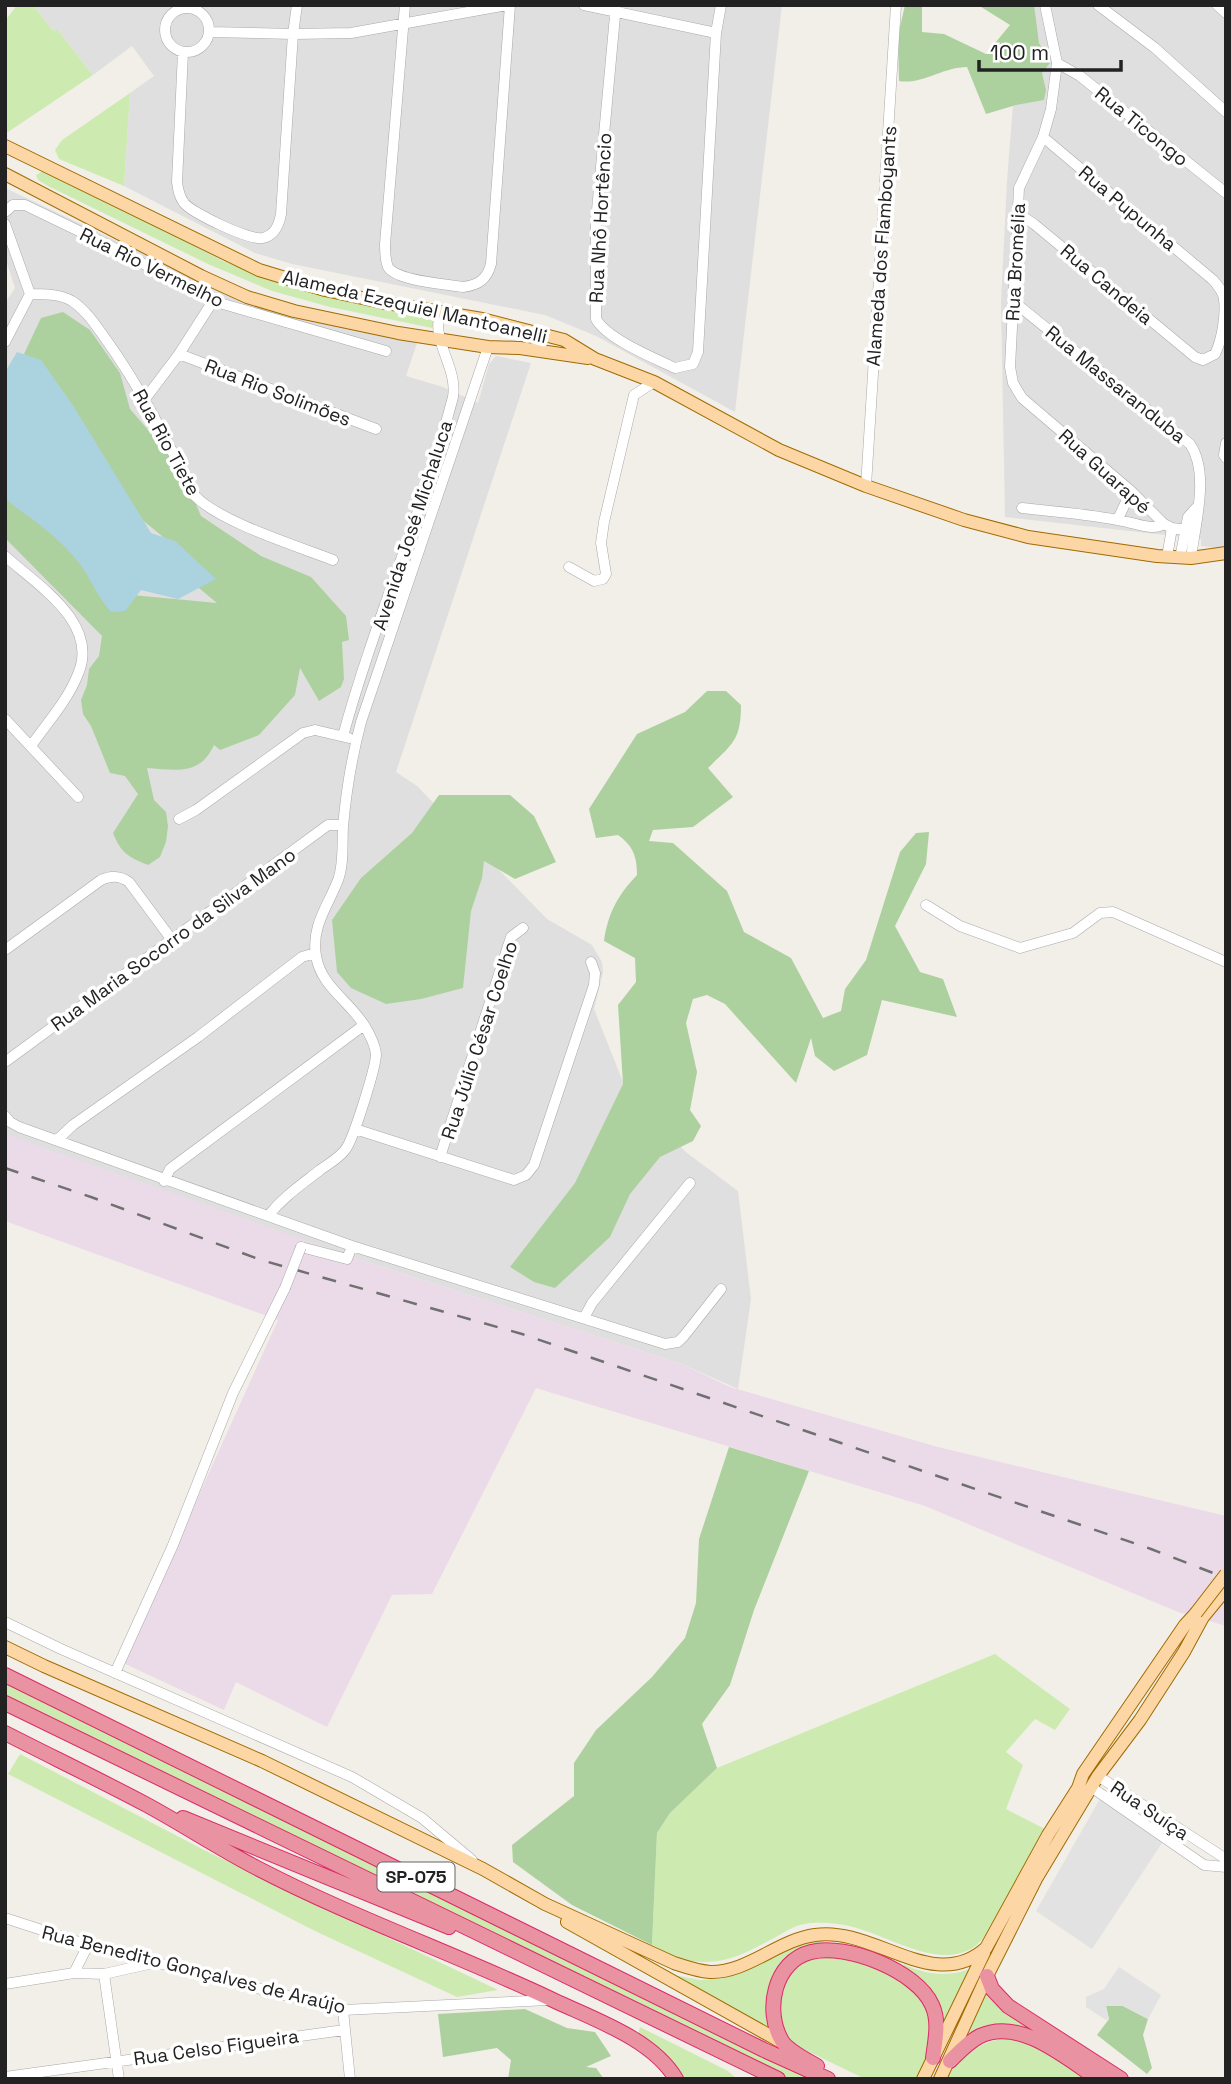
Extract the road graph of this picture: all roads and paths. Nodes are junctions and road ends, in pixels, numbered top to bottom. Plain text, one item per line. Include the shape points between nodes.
1 (297, 5) edge
2 (405, 5) edge
3 (508, 5) edge
4 (584, 5) edge
5 (721, 5) edge
6 (896, 5) edge
7 (1045, 5) edge
8 (1098, 5) edge
9 (1217, 5) edge
10 (190, 7) edge
11 (615, 8) edge
12 (1226, 13) edge
13 (402, 24) junction
14 (208, 32) junction
15 (716, 33) junction
16 (293, 34) junction
17 (183, 52) junction
18 (1058, 63) junction
19 (1226, 112) edge
20 (1043, 137) junction
21 (6, 149) edge
22 (30, 159) junction
23 (5, 174) edge
24 (18, 180) junction
25 (1225, 193) edge
26 (5, 212) edge
27 (1017, 213) junction
28 (5, 224) edge
29 (30, 294) junction
30 (213, 301) junction
31 (1014, 302) junction
32 (440, 313) junction
33 (524, 328) junction
34 (441, 339) junction
35 (5, 342) edge
36 (488, 347) junction
37 (520, 348) junction
38 (386, 351) dead end
39 (179, 354) junction
40 (1195, 357) joint
41 (595, 359) junction
42 (654, 382) junction
43 (1022, 398) joint
44 (145, 399) junction
45 (376, 429) dead end
46 (1226, 443) edge
47 (1226, 458) edge
48 (866, 486) junction
49 (1131, 491) junction
50 (1021, 508) dead end
51 (1118, 519) junction
52 (1168, 526) junction
53 (1190, 530) junction
54 (1226, 553) edge
55 (5, 556) edge
56 (1180, 558) junction
57 (333, 560) dead end
58 (569, 567) dead end
59 (5, 719) edge
60 (343, 736) junction
61 (356, 741) junction
62 (31, 746) junction
63 (78, 797) dead end
64 (179, 819) dead end
65 (343, 825) junction
66 (926, 905) dead end
67 (523, 928) dead end
68 (172, 940) junction
69 (5, 950) edge
70 (315, 953) junction
71 (592, 962) dead end
72 (1226, 962) edge
73 (364, 1025) junction
74 (5, 1062) edge
75 (5, 1116) edge
76 (355, 1129) junction
77 (57, 1140) junction
78 (440, 1157) junction
79 (164, 1181) junction
80 (690, 1183) dead end
81 (268, 1216) junction
82 (352, 1246) junction
83 (721, 1289) dead end
84 (584, 1318) junction
85 (1226, 1574) edge
86 (1226, 1589) edge
87 (1200, 1615) junction
88 (5, 1622) edge
89 (5, 1647) edge
90 (115, 1673) junction
91 (5, 1675) edge
92 (5, 1703) edge
93 (5, 1733) edge
94 (1101, 1747) junction
95 (1089, 1784) junction
96 (1132, 1798) junction
97 (148, 1806) junction
98 (1125, 1809) junction
99 (1202, 1844) junction
100 (1194, 1856) junction
101 (1226, 1859) edge
102 (1226, 1867) edge
103 (483, 1870) junction
104 (545, 1904) junction
105 (5, 1918) edge
106 (88, 1945) junction
107 (986, 1948) junction
108 (157, 1962) junction
109 (559, 1971) junction
110 (74, 1973) junction
111 (104, 1974) junction
112 (987, 1976) junction
113 (5, 1984) edge
114 (553, 2000) junction
115 (342, 2010) junction
116 (344, 2030) junction
117 (783, 2043) junction
118 (933, 2058) junction
119 (116, 2061) junction
120 (950, 2061) junction
121 (5, 2077) edge
122 (923, 2078) edge
123 (118, 2079) edge
124 (350, 2079) edge
125 (676, 2079) edge
126 (778, 2079) edge
127 (828, 2079) edge
128 (837, 2079) edge
129 (940, 2079) edge
130 (1098, 2079) edge
131 (1121, 2079) edge

1 - 16 street
2 - 13 street
3 - 13 street
3 - 13 street via 491,264 482,281 472,286 409,278 388,265 385,244
4 - 11 street
5 - 15 street
6 - 48 street, Alameda dos Flamboyants
7 - 18 street, Rua Bromélia
8 - 19 street
9 - 12 street
10 - 14 street via 204,17
10 - 17 street via 174,12 165,25 168,42
11 - 15 street
11 - 15 street, Rua Nhô Hortêncio via 596,221 596,319 603,329 675,368 692,364 699,343
13 - 16 street via 351,33
14 - 16 street
14 - 17 street via 200,47
16 - 17 street via 281,214 273,233 260,239 186,206 179,194
18 - 20 street, Rua Bromélia
18 - 25 street, Rua Ticongo
20 - 27 street, Rua Bromélia via 1019,188
20 - 40 street, Rua Pupunha via 1222,290 1220,342 1209,359
21 - 22 main road, Alameda Ezequiel Mantoanelli
22 - 24 main road
22 - 32 main road, Alameda Ezequiel Mantoanelli via 259,270 325,290
23 - 24 main road, Alameda Ezequiel Mantoanelli
24 - 34 main road, Alameda Ezequiel Mantoanelli via 247,297 294,311
26 - 30 street, Rua Rio Vermelho via 13,205 25,205
27 - 31 street, Rua Bromélia
27 - 40 street, Rua Candeia
28 - 29 street
29 - 35 street
29 - 44 street, Rua Rio Tiete via 68,299 78,305
30 - 38 street, Rua Rio Vermelho
30 - 39 street
31 - 43 street, Rua Bromélia via 1010,368
31 - 53 street, Rua Massaranduba via 1190,444 1201,477
32 - 33 main road, Alameda Ezequiel Mantoanelli
32 - 34 street, Avenida José Michaluca
33 - 37 main road
33 - 41 main road, Alameda Ezequiel Mantoanelli via 564,340
34 - 36 main road, Alameda Ezequiel Mantoanelli
34 - 60 street, Avenida José Michaluca via 455,384 453,397
36 - 37 main road, Alameda Ezequiel Mantoanelli
36 - 61 street, Avenida José Michaluca
37 - 41 main road, Alameda Ezequiel Mantoanelli
39 - 44 street
39 - 45 street, Rua Rio Solimões
41 - 42 main road, Alameda Ezequiel Mantoanelli
42 - 48 main road, Alameda Ezequiel Mantoanelli via 779,450
42 - 58 street via 635,393 629,414 604,522 601,543 606,574 594,581
43 - 49 street, Rua Guarapé
44 - 57 street, Rua Rio Tiete via 201,502
46 - 47 street
48 - 56 main road, Alameda Ezequiel Mantoanelli via 1028,537
49 - 51 street
49 - 52 street, Rua Guarapé
50 - 51 street
51 - 52 street
52 - 53 street
52 - 56 street
53 - 56 street
54 - 56 main road, Alameda Ezequiel Mantoanelli
55 - 62 street via 58,604 83,642 78,674
59 - 62 street
60 - 61 street
60 - 64 street via 315,730 303,733
61 - 65 street, Avenida José Michaluca
62 - 63 street
65 - 68 street, Rua Maria Socorro da Silva Mano via 328,825
65 - 70 street, Avenida José Michaluca via 339,873 317,925
66 - 72 street via 960,926 1020,948 1073,933 1100,913 1113,912
67 - 78 street, Rua Júlio César Coelho via 511,937
68 - 69 street via 129,882 115,876 101,880
68 - 74 street, Rua Maria Socorro da Silva Mano
70 - 73 street via 329,985
70 - 77 street via 302,957
71 - 78 street via 594,985 534,1165 514,1180
73 - 76 street via 376,1053
73 - 79 street via 170,1169
75 - 77 street via 19,1127
76 - 78 street
76 - 81 street via 344,1151 280,1200
77 - 79 street
79 - 81 street
80 - 84 street
81 - 82 street
82 - 84 street
82 - 90 street, bridge via 347,1259 301,1247 233,1393 173,1545
83 - 84 street via 678,1342 664,1344
85 - 87 main road, bridge
86 - 87 main road
87 - 94 main road via 1185,1625
87 - 95 main road via 1184,1653 1140,1720
88 - 90 street
89 - 103 main road via 262,1761
90 - 103 street via 352,1777 422,1818
91 - 127 highway, SP-075
92 - 109 highway, SP-075
93 - 97 highway
94 - 95 main road
94 - 95 main road via 1083,1774
95 - 96 street, Rua Suíça
95 - 98 street, Rua Suíça
95 - 107 main road via 1048,1835
95 - 112 main road
96 - 98 street
96 - 99 street, Rua Suíça
97 - 109 highway
97 - 114 highway via 258,1869
98 - 100 street, Rua Suíça
99 - 100 street, Rua Suíça via 1205,1856
99 - 101 street, Rua Suíça
100 - 102 street, Rua Suíça via 1204,1865
103 - 104 main road
104 - 107 main road via 674,1963 711,1972 817,1934 864,1941 941,1965 969,1961
104 - 117 main road via 564,1920
105 - 106 street, Rua Benedito Gonçalves de Araújo
106 - 108 street, Rua Benedito Gonçalves de Araújo
106 - 110 street
107 - 118 main road
108 - 111 street
108 - 115 street, Rua Benedito Gonçalves de Araújo
109 - 126 highway, SP-075
110 - 111 street
110 - 113 street
111 - 119 street
112 - 120 main road
112 - 131 highway via 1008,2006
114 - 115 street, Rua Benedito Gonçalves de Araújo
114 - 125 highway via 654,2053
115 - 116 street
116 - 119 street, Rua Celso Figueira
116 - 124 street
117 - 118 highway via 773,2002 782,1974 809,1952 836,1950 891,1968 925,1992 936,2017
117 - 128 highway
118 - 122 main road
119 - 121 street, Rua Celso Figueira
119 - 123 street
120 - 129 main road
120 - 130 highway via 980,2036 1008,2032 1034,2039

